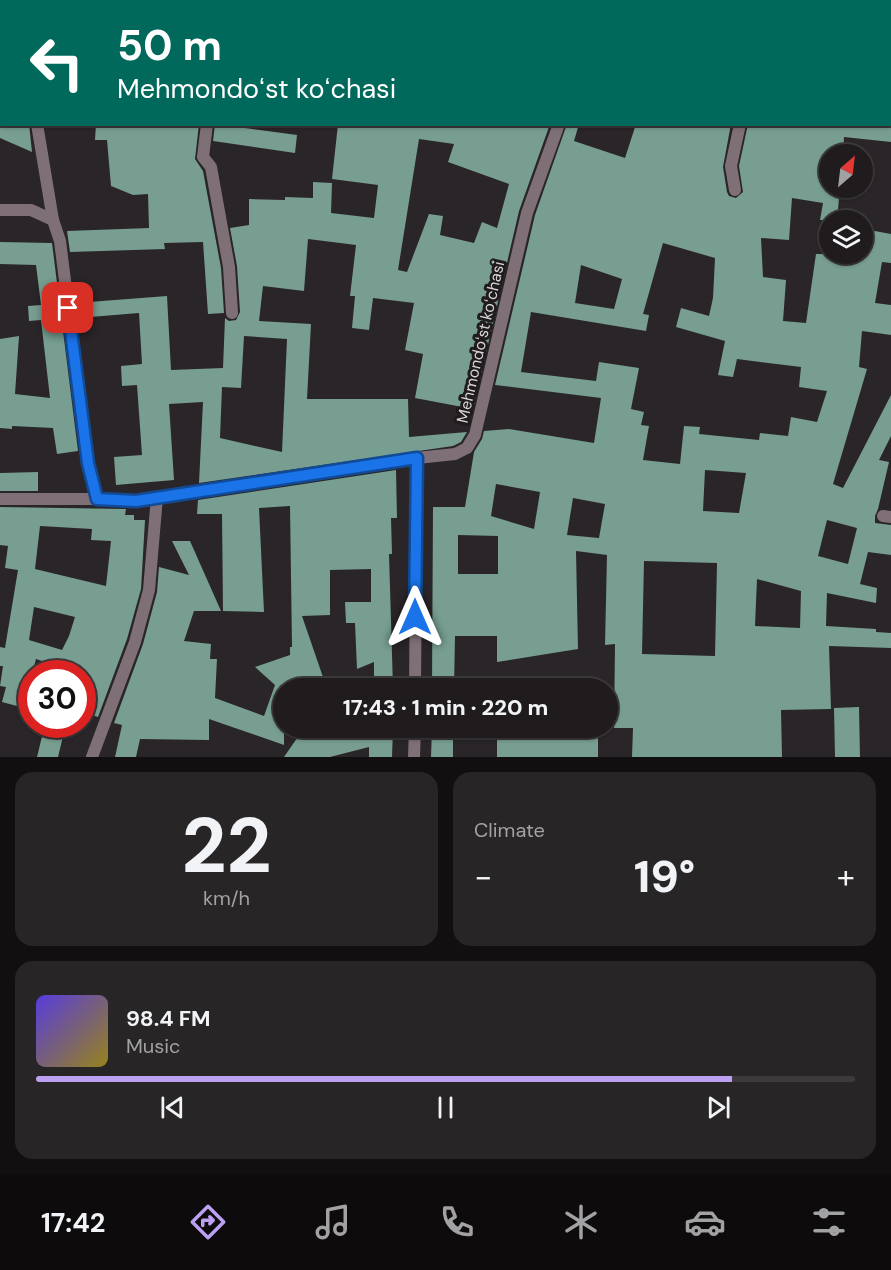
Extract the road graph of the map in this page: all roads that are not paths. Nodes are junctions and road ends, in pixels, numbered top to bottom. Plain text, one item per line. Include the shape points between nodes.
1 (38, 126) edge
2 (207, 126) edge
3 (558, 126) edge
4 (740, 126) edge
5 (735, 190) dead end
6 (0, 210) edge
7 (53, 220) junction
8 (232, 313) dead end
9 (417, 458) junction
10 (157, 497) junction
11 (0, 499) edge
12 (97, 499) junction
13 (415, 678) edge
14 (414, 738) edge
15 (92, 757) edge
16 (414, 757) edge

1 - 7 street
2 - 8 street via 203,157 211,167 229,267
3 - 9 street, Mehmondoʻst koʻchasi via 527,213 475,435 466,448 455,454
4 - 5 street via 731,166
6 - 7 street via 31,210
7 - 12 street via 60,241 88,463
9 - 10 street, Mehmondoʻst koʻchasi
9 - 13 street
10 - 12 street, Mehmondoʻst koʻchasi via 136,501
10 - 15 street via 149,590 135,642
11 - 12 street, Mehmondoʻst koʻchasi
14 - 16 street

